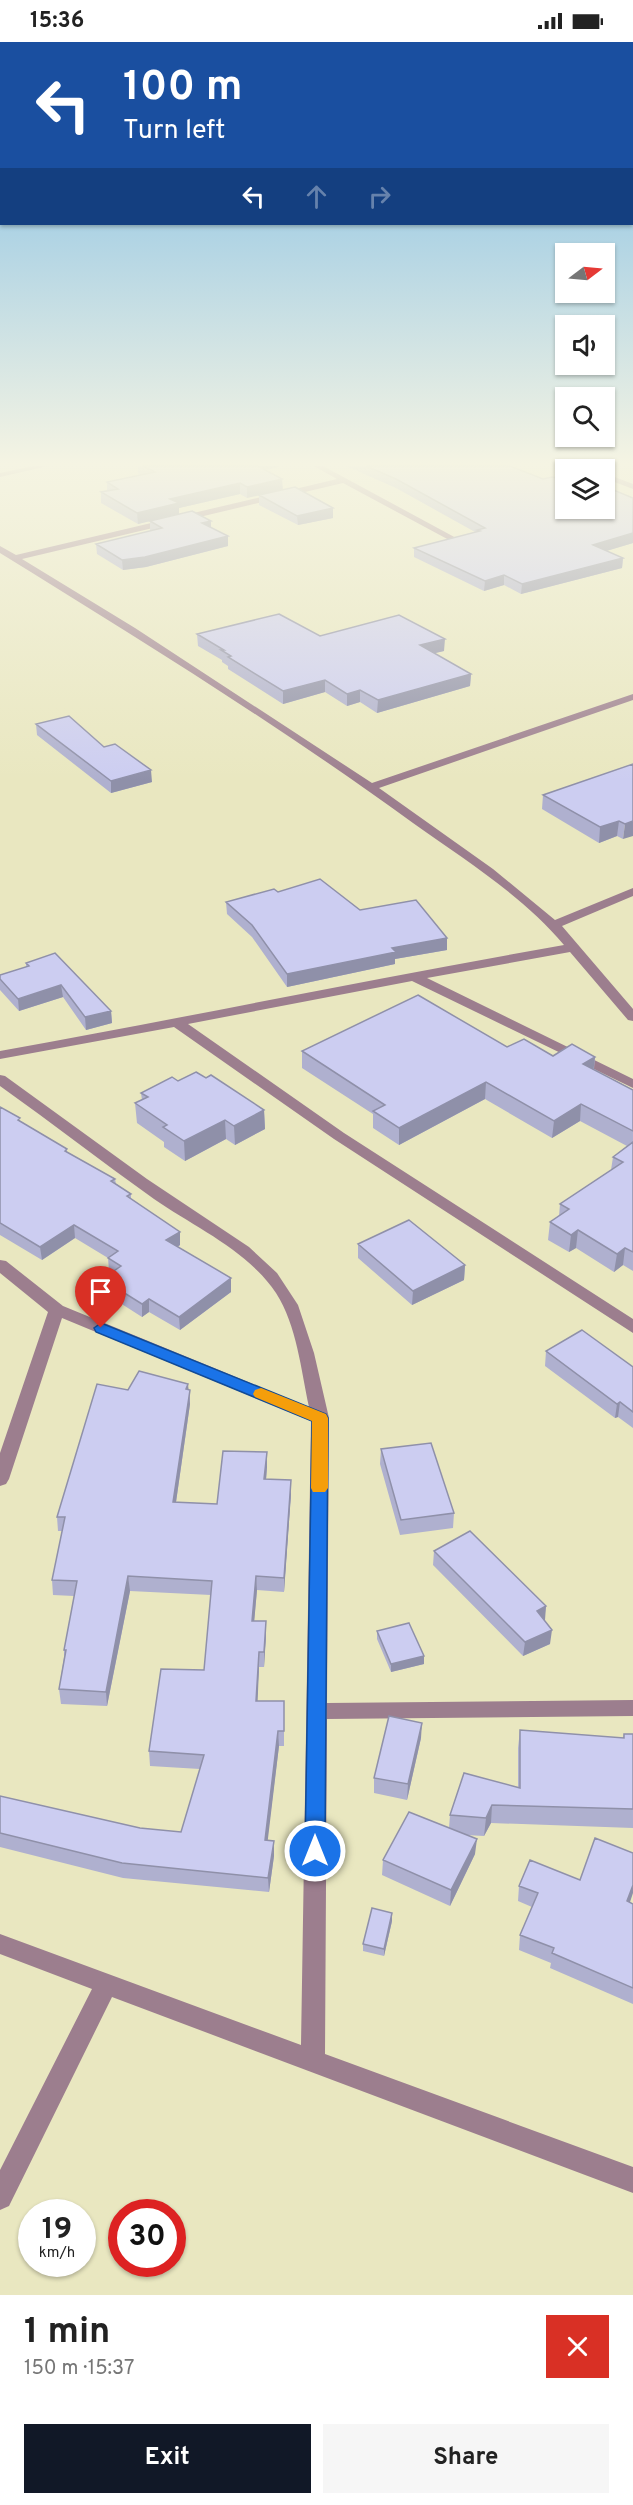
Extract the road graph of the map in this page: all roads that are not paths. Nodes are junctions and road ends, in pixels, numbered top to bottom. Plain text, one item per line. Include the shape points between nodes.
1 (36, 571) edge
2 (633, 697) edge
3 (371, 787) junction
4 (633, 892) edge
5 (554, 924) junction
6 (574, 947) junction
7 (411, 975) junction
8 (633, 1017) edge
9 (178, 1024) junction
10 (0, 1055) edge
11 (0, 1079) edge
12 (633, 1084) edge
13 (0, 1265) edge
14 (57, 1310) junction
15 (633, 1327) edge
16 (320, 1418) junction
17 (0, 1479) edge
18 (633, 1708) edge
19 (316, 1711) junction
20 (0, 1944) edge
21 (107, 1983) junction
22 (313, 2062) junction
23 (633, 2180) edge
24 (0, 2197) edge

1 - 3 street
2 - 3 street
3 - 5 street
4 - 5 street
5 - 6 street
6 - 7 street
6 - 8 street
7 - 9 street
7 - 12 street
9 - 10 street
9 - 15 street via 339,1136
11 - 16 street via 162,1197 230,1241 270,1275 293,1314
13 - 14 street
14 - 16 street
14 - 17 street
16 - 19 street
18 - 19 street
19 - 22 street
20 - 21 street
21 - 22 street
21 - 24 street
22 - 23 street

